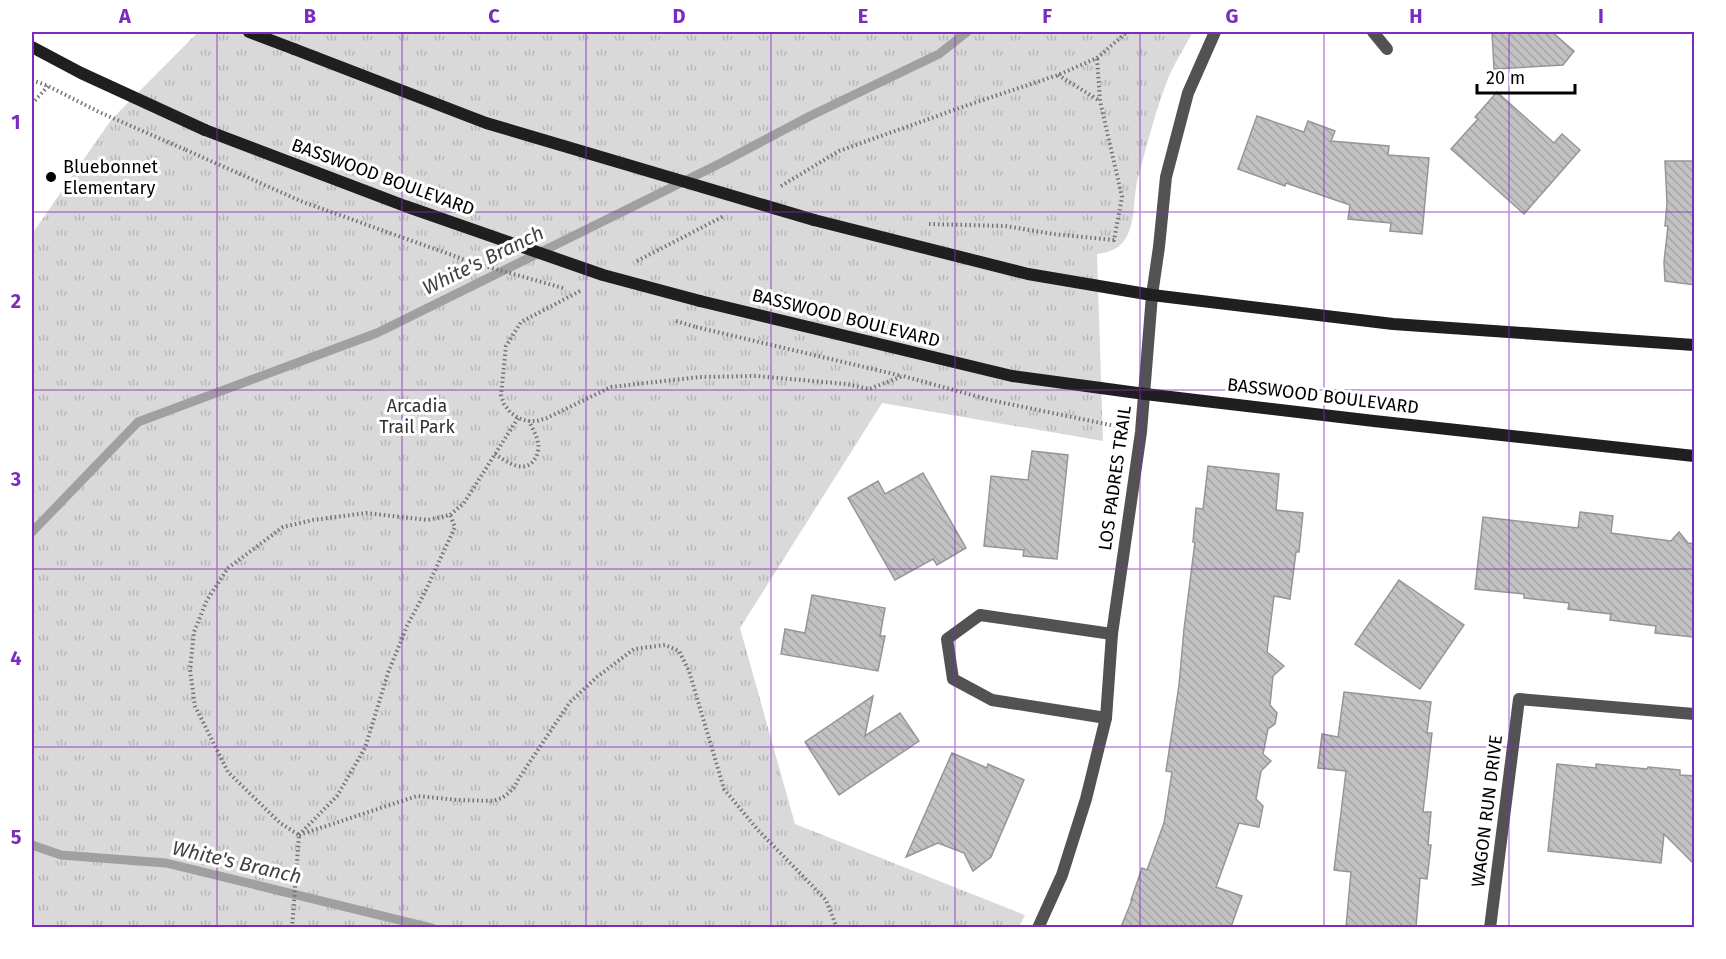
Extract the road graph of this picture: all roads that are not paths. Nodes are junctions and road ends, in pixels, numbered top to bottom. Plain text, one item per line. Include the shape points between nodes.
1 (249, 32) edge
2 (1215, 32) edge
3 (1373, 32) edge
4 (32, 47) edge
5 (1387, 49) dead end
6 (1152, 295) junction
7 (1695, 345) edge
8 (1145, 394) junction
9 (1695, 456) edge
10 (1112, 634) junction
11 (1695, 714) edge
12 (1106, 718) junction
13 (1038, 927) edge
14 (1490, 927) edge

1 - 6 main road, bridge via 486,123 814,220 1028,274
2 - 6 street, LOS PADRES TRAIL via 1188,93 1166,177
3 - 5 street
4 - 8 main road, BASSWOOD BOULEVARD, bridge via 205,130 603,275 1012,376
6 - 7 main road via 1393,324
6 - 8 street, LOS PADRES TRAIL
8 - 9 main road, BASSWOOD BOULEVARD
8 - 10 street, LOS PADRES TRAIL
10 - 12 street, LOS PADRES TRAIL
10 - 12 street via 980,615 947,639 953,679 992,700
11 - 14 street, WAGON RUN DRIVE via 1519,699
12 - 13 street, LOS PADRES TRAIL via 1062,875

